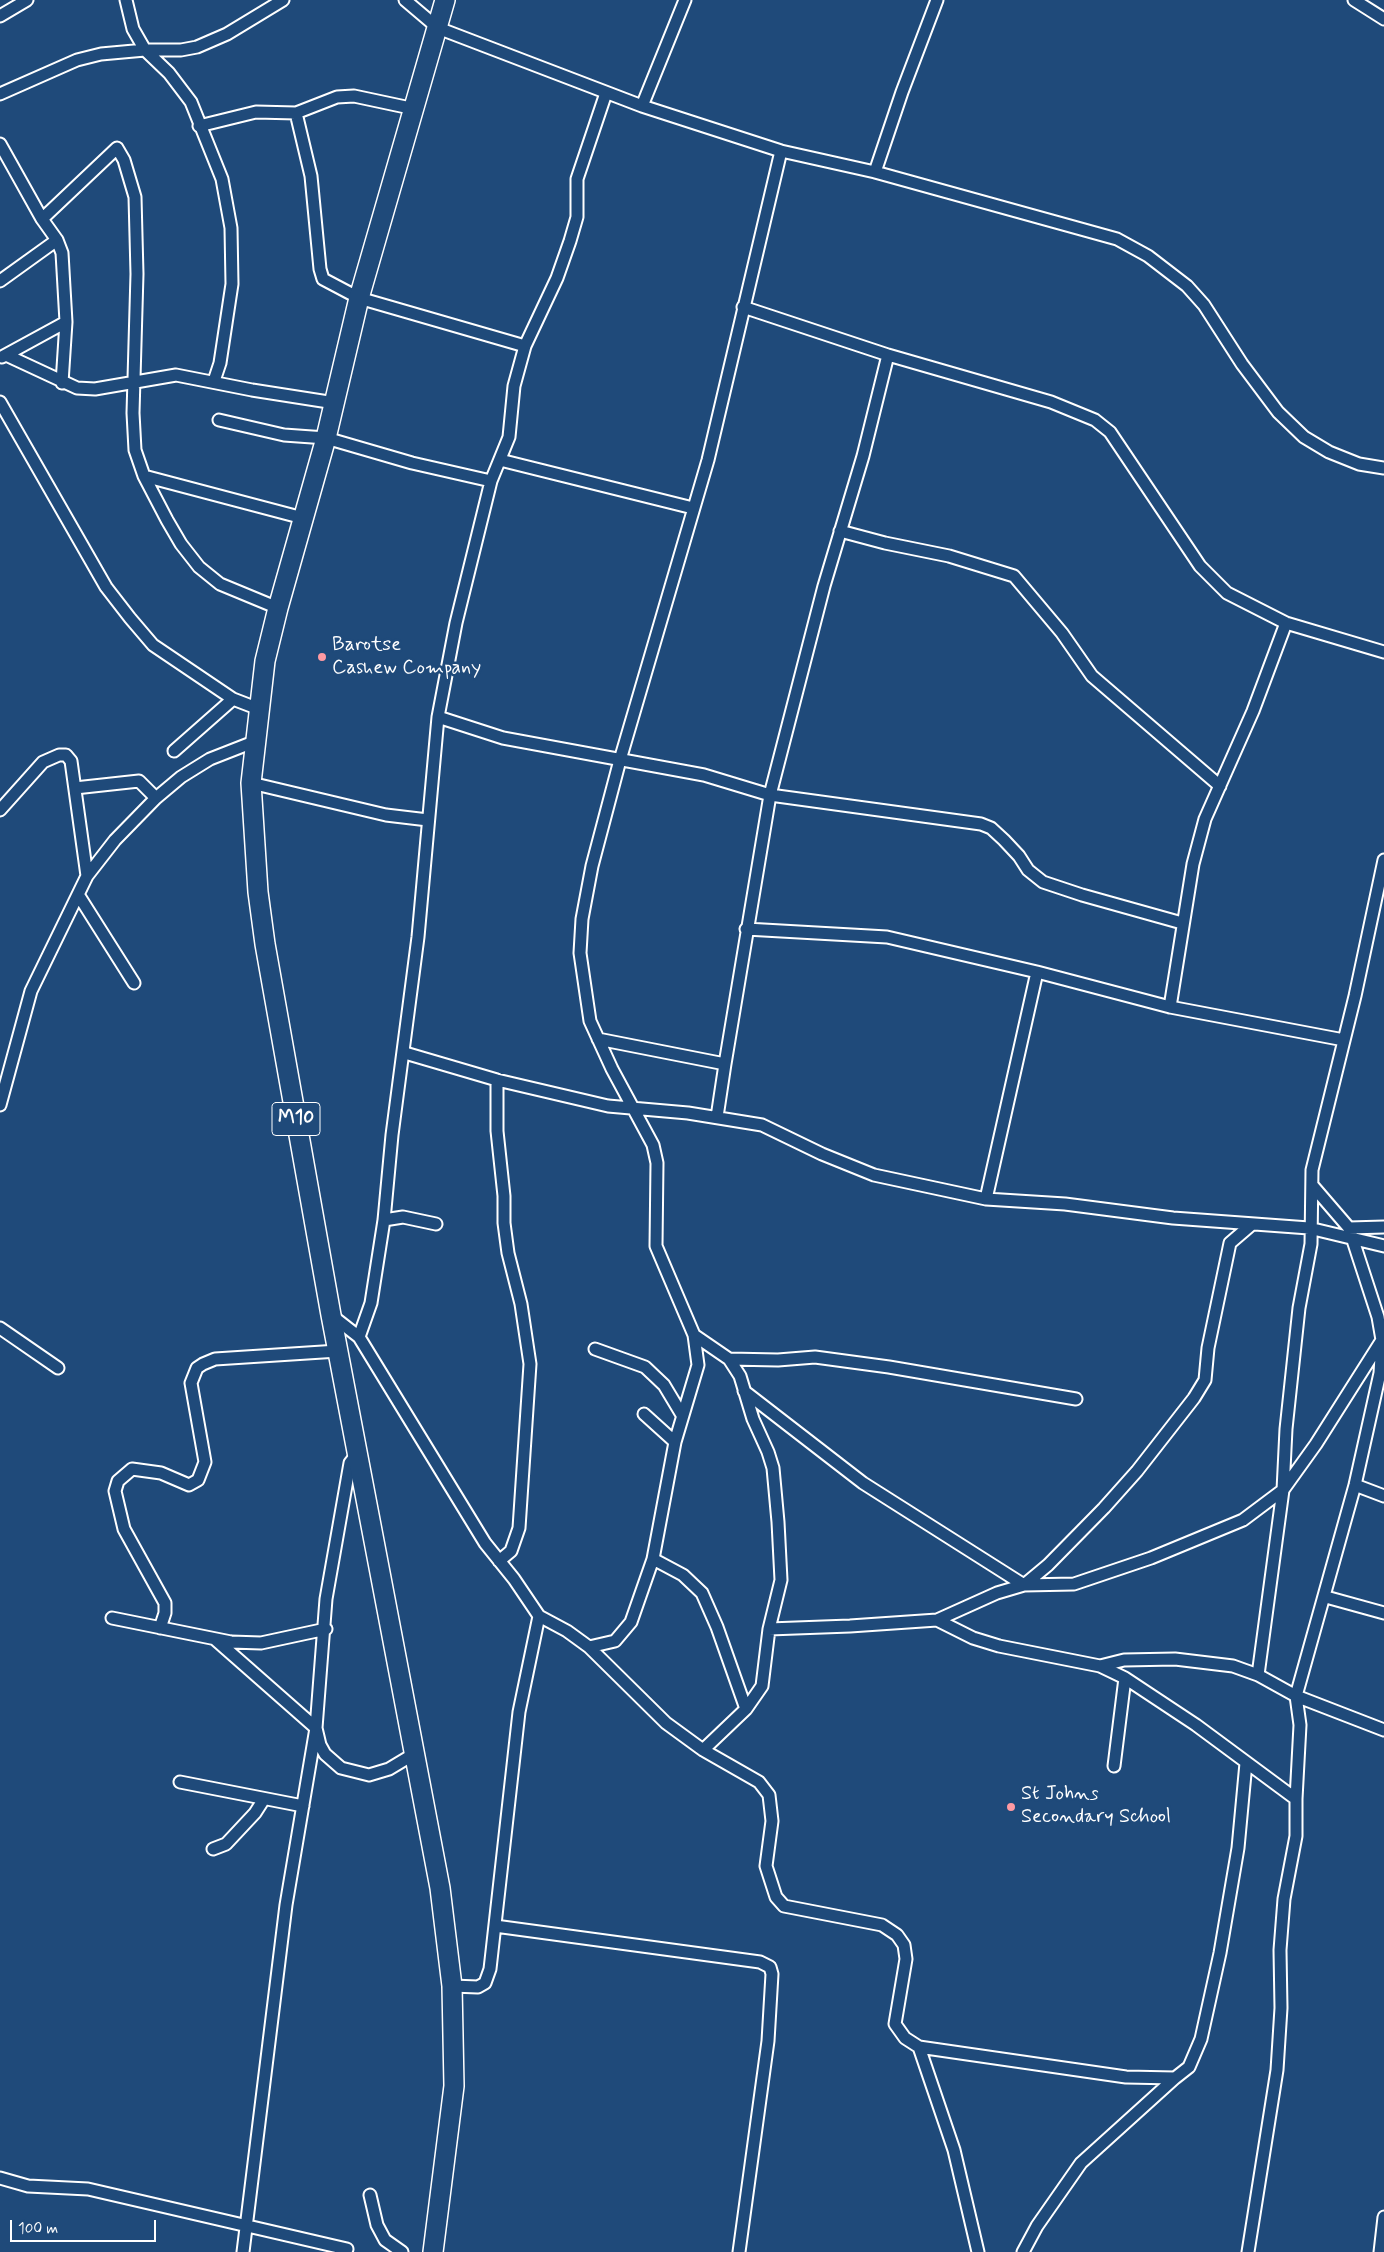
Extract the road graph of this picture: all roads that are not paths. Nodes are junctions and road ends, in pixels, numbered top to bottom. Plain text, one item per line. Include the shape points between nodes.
1 (26, 0) edge
2 (126, 0) edge
3 (282, 0) edge
4 (405, 0) edge
5 (446, 0) edge
6 (685, 0) edge
7 (937, 0) edge
8 (1354, 0) edge
9 (0, 16) edge
10 (1384, 19) edge
11 (438, 28) junction
12 (145, 50) junction
13 (606, 92) junction
14 (0, 94) edge
15 (642, 106) junction
16 (415, 109) junction
17 (296, 113) junction
18 (199, 126) junction
19 (0, 144) edge
20 (781, 150) junction
21 (874, 172) junction
22 (42, 219) junction
23 (57, 240) junction
24 (0, 281) edge
25 (360, 298) junction
26 (743, 307) junction
27 (66, 322) junction
28 (525, 346) junction
29 (888, 355) junction
30 (3, 356) edge
31 (214, 381) junction
32 (134, 382) junction
33 (62, 383) junction
34 (0, 402) edge
35 (335, 403) junction
36 (219, 420) dead end
37 (326, 438) junction
38 (500, 460) junction
39 (1384, 468) edge
40 (144, 476) junction
41 (492, 481) junction
42 (693, 508) junction
43 (303, 518) junction
44 (840, 531) junction
45 (278, 608) junction
46 (1286, 623) junction
47 (1384, 652) edge
48 (233, 700) junction
49 (259, 709) junction
50 (438, 717) junction
51 (256, 741) junction
52 (174, 751) dead end
53 (620, 760) junction
54 (252, 783) junction
55 (1220, 786) junction
56 (75, 788) junction
57 (770, 795) junction
58 (156, 798) junction
59 (0, 810) edge
60 (428, 820) junction
61 (1384, 860) edge
62 (87, 876) junction
63 (79, 896) junction
64 (1182, 923) junction
65 (746, 929) junction
66 (1037, 972) junction
67 (134, 983) dead end
68 (1170, 1007) junction
69 (598, 1039) junction
70 (1344, 1040) junction
71 (404, 1053) junction
72 (725, 1064) junction
73 (497, 1080) junction
74 (0, 1105) edge
75 (634, 1108) junction
76 (717, 1117) junction
77 (1312, 1185) junction
78 (986, 1199) junction
79 (384, 1220) junction
80 (436, 1224) dead end
81 (1251, 1225) junction
82 (1384, 1227) edge
83 (1309, 1228) junction
84 (1349, 1228) junction
85 (1354, 1239) junction
86 (1384, 1246) edge
87 (331, 1315) junction
88 (0, 1328) edge
89 (694, 1335) junction
90 (360, 1337) junction
91 (1383, 1338) edge
92 (595, 1349) dead end
93 (338, 1351) junction
94 (729, 1359) junction
95 (58, 1368) dead end
96 (1381, 1385) edge
97 (744, 1391) junction
98 (1076, 1399) dead end
99 (644, 1414) dead end
100 (682, 1415) junction
101 (676, 1442) junction
102 (358, 1452) junction
103 (1355, 1485) junction
104 (1283, 1490) junction
105 (1384, 1496) edge
106 (652, 1559) junction
107 (499, 1561) junction
108 (1024, 1585) junction
109 (1326, 1597) junction
110 (1384, 1613) edge
111 (539, 1616) junction
112 (112, 1618) dead end
113 (937, 1620) junction
114 (160, 1628) junction
115 (326, 1629) junction
116 (769, 1629) junction
117 (216, 1640) junction
118 (589, 1647) junction
119 (1100, 1666) junction
120 (1258, 1675) junction
121 (1125, 1678) junction
122 (1296, 1696) junction
123 (746, 1709) junction
124 (316, 1728) junction
125 (1384, 1730) edge
126 (703, 1750) junction
127 (414, 1754) junction
128 (1246, 1763) junction
129 (1114, 1766) dead end
130 (180, 1782) dead end
131 (264, 1799) junction
132 (1296, 1799) junction
133 (303, 1806) junction
134 (213, 1849) dead end
135 (495, 1926) junction
136 (452, 1986) junction
137 (919, 2047) junction
138 (1175, 2078) junction
139 (0, 2178) edge
140 (370, 2195) dead end
141 (1384, 2217) edge
142 (246, 2227) junction
143 (347, 2249) dead end
144 (243, 2252) edge
145 (402, 2252) edge
146 (433, 2252) edge
147 (739, 2252) edge
148 (978, 2252) edge
149 (1023, 2252) edge
150 (1248, 2252) edge
151 (1380, 2252) edge

1 - 9 street
2 - 12 street via 133,29
3 - 12 street via 227,34 197,47
4 - 11 street
5 - 11 main road, M10
6 - 15 street
7 - 21 street
8 - 10 street
11 - 13 street
11 - 16 main road, M10
12 - 14 street via 100,54 77,60
12 - 18 street via 169,73 191,102
13 - 15 street
13 - 28 street via 577,179 576,217 570,241 557,278
15 - 20 street
16 - 17 street via 354,96 337,97
16 - 25 main road, M10
17 - 18 street via 256,112
17 - 25 street via 311,176 322,276 327,282
18 - 31 street via 222,178 231,228 232,284 220,363
19 - 22 street
20 - 21 street
20 - 26 street
21 - 39 street via 1117,239 1148,256 1187,286 1204,305 1278,412 1304,437 1359,464
22 - 23 street
22 - 32 street via 117,148 135,197
23 - 24 street
23 - 27 street via 65,276
25 - 28 street
25 - 35 main road, M10
26 - 29 street
26 - 42 street via 708,460
27 - 30 street
27 - 33 street
28 - 38 street via 514,386 509,437
29 - 44 street
29 - 46 street via 1051,402 1095,420 1110,432 1200,566 1227,593
30 - 33 street via 29,364
31 - 32 street via 176,375
31 - 35 street
32 - 33 street via 95,389
32 - 40 street via 135,450
34 - 48 street via 106,586 130,618 153,645
35 - 37 main road, M10
36 - 37 street via 284,435
37 - 41 street via 412,463
37 - 43 main road, M10
38 - 41 street
38 - 42 street
40 - 43 street
40 - 45 street via 181,544 199,567 225,586
41 - 50 street via 456,623
42 - 53 street
43 - 45 main road, M10
44 - 55 street via 949,556 1014,576 1062,633 1092,676
44 - 57 street
45 - 49 main road, M10 via 265,662
46 - 47 street
46 - 55 street
48 - 49 street
48 - 52 street
49 - 51 main road, M10
50 - 53 street via 503,738
50 - 60 street
51 - 54 main road, M10
51 - 58 street via 210,759
53 - 57 street via 704,775
53 - 69 street via 592,866 582,919 580,953 583,985 590,1021
54 - 60 street via 386,814
54 - 87 main road, M10 via 258,892 265,944
55 - 64 street via 1205,819
56 - 58 street via 139,781
56 - 59 street via 71,761 66,755 59,755 44,762
56 - 62 street
57 - 64 street via 981,824 1004,840 1028,870 1043,882
57 - 65 street
58 - 62 street via 115,840
60 - 71 street
61 - 70 street
62 - 63 street
63 - 67 street
63 - 74 street via 31,991
64 - 68 street
65 - 66 street via 887,937
65 - 72 street
66 - 68 street
66 - 78 street
68 - 70 street
69 - 72 street
69 - 75 street
70 - 77 street via 1312,1170
71 - 73 street
71 - 79 street
72 - 76 street
73 - 75 street via 608,1106
73 - 107 street via 504,1223 530,1364 519,1528 511,1551
75 - 76 street
75 - 89 street via 657,1163 656,1246
76 - 78 street via 762,1125 874,1175
77 - 83 street
77 - 84 street
78 - 81 street via 1065,1204
79 - 80 street via 403,1218
79 - 90 street via 371,1303
81 - 83 street
81 - 108 street via 1230,1243 1204,1380 1194,1398 1104,1508
82 - 84 street
83 - 85 street
83 - 104 street via 1311,1244 1299,1308
84 - 85 street
85 - 86 street
85 - 91 street
87 - 90 street
87 - 93 main road, M10
88 - 95 street
89 - 94 street
89 - 100 street via 698,1365
90 - 107 street
91 - 96 street
91 - 104 street
92 - 100 street via 646,1367 664,1385
93 - 102 main road, M10
93 - 114 street via 215,1359 203,1364 197,1368 191,1383 204,1462 198,1480 189,1485 161,1473 132,1469 118,1481 115,1491 124,1529 165,1603
94 - 97 street via 740,1376
94 - 98 street via 778,1360 815,1356
96 - 103 street
97 - 108 street via 863,1483
97 - 116 street via 773,1468 781,1580
99 - 101 street
100 - 101 street
101 - 106 street
102 - 115 street via 350,1462 326,1599
102 - 127 main road, M10
103 - 105 street
103 - 109 street
104 - 108 street via 1243,1520 1151,1558 1074,1584
104 - 120 street
106 - 118 street via 631,1622 615,1640
106 - 123 street via 683,1575 702,1594
107 - 111 street
108 - 113 street via 997,1592
109 - 110 street
109 - 122 street
111 - 118 street
111 - 135 street via 519,1712
112 - 114 street
113 - 116 street
113 - 119 street via 973,1638 999,1646
114 - 117 street
115 - 117 street via 261,1643
115 - 124 street
116 - 123 street via 762,1686
117 - 124 street
118 - 126 street via 666,1723
119 - 120 street via 1124,1660 1175,1659 1233,1666
119 - 121 street
120 - 122 street
121 - 128 street
121 - 129 street
122 - 125 street
122 - 132 street via 1300,1725
123 - 126 street
124 - 127 street via 325,1754 341,1768 355,1772 378,1773
124 - 133 street
126 - 137 street via 759,1782 769,1795 772,1821 766,1866 774,1892 784,1906 882,1925 897,1935 904,1945 906,1958 895,2024 905,2038
127 - 136 main road, M10 via 440,1888
128 - 132 street
128 - 138 street via 1238,1848 1201,2039 1189,2067
130 - 131 street
131 - 133 street
131 - 134 street via 226,1844
132 - 150 street via 1296,1836 1284,1899 1280,1950 1277,2070
133 - 142 street via 273,1998
135 - 136 street via 490,1970 485,1982 478,1987
135 - 147 street via 760,1962 770,1967 768,2041
136 - 146 main road, M10 via 454,2086
137 - 138 street via 1126,2078
137 - 148 street via 954,2150
138 - 149 street via 1081,2163
139 - 142 street via 28,2186 88,2189
140 - 145 street via 384,2240
141 - 151 street
142 - 143 street
142 - 144 street

